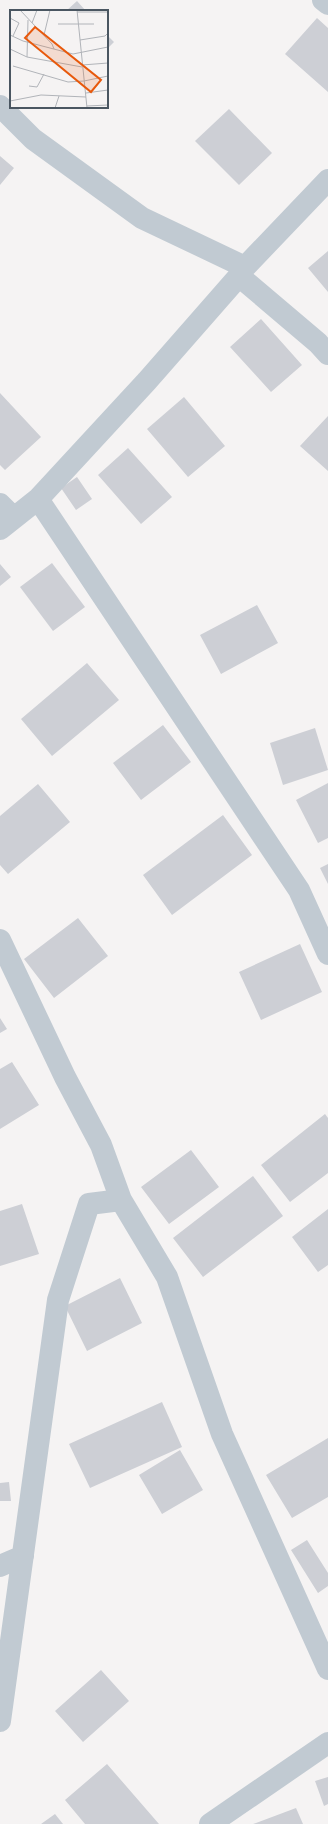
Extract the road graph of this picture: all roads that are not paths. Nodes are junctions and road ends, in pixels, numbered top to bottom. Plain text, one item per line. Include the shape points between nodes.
1 (322, 0) edge
2 (328, 4) edge
3 (0, 106) edge
4 (328, 180) edge
5 (242, 271) junction
6 (328, 354) edge
7 (38, 499) junction
8 (5, 517) edge
9 (0, 940) edge
10 (328, 954) edge
11 (121, 1200) junction
12 (23, 1556) junction
13 (0, 1566) edge
14 (328, 1669) edge
15 (0, 1721) edge
16 (328, 1743) edge
17 (210, 1824) edge

1 - 2 street
3 - 5 street via 33,139 142,218
4 - 5 street
5 - 6 street
5 - 7 street via 147,381
7 - 8 street
7 - 10 street via 299,890
9 - 11 street via 65,1077 101,1145
11 - 12 street via 89,1204 58,1300
11 - 14 street via 167,1278 222,1434
12 - 13 street
12 - 15 street
16 - 17 street

